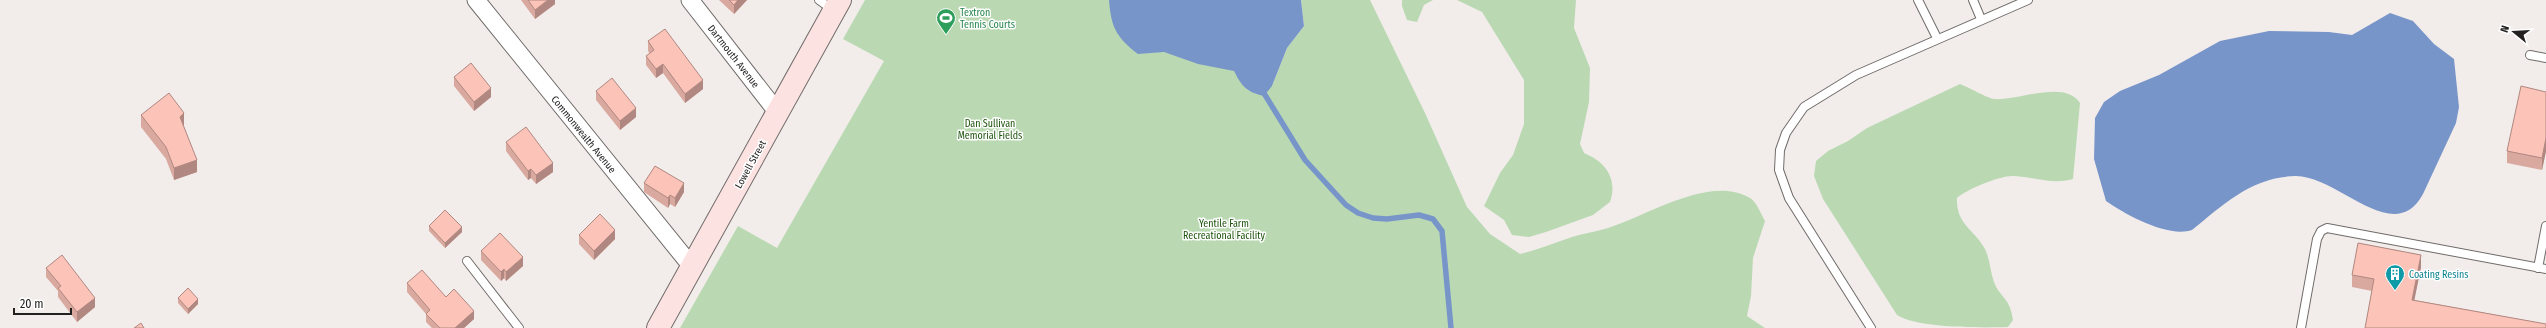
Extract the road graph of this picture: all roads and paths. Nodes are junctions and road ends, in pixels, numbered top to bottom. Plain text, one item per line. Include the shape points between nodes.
1 (476, 0) edge
2 (690, 0) edge
3 (1918, 0) edge
4 (1973, 0) edge
5 (2028, 0) edge
6 (831, 3) edge
7 (1981, 19) junction
8 (1937, 38) junction
9 (2530, 55) dead end
10 (2546, 58) edge
11 (778, 113) junction
12 (2546, 226) edge
13 (467, 261) dead end
14 (693, 268) junction
15 (2542, 268) edge
16 (519, 328) edge
17 (658, 328) edge
18 (1871, 328) edge
19 (2301, 328) edge

1 - 14 street, Commonwealth Avenue
2 - 11 street, Dartmouth Avenue
3 - 8 lane
4 - 7 lane
5 - 7 lane
6 - 11 main road, Lowell Street
7 - 8 lane
8 - 18 lane via 1856,75 1804,107 1791,123 1780,150 1780,170 1789,198
9 - 10 lane
11 - 14 main road, Lowell Street
12 - 15 lane
13 - 16 lane
14 - 17 main road, Lowell Street
15 - 19 lane via 2327,228 2321,231 2317,239

